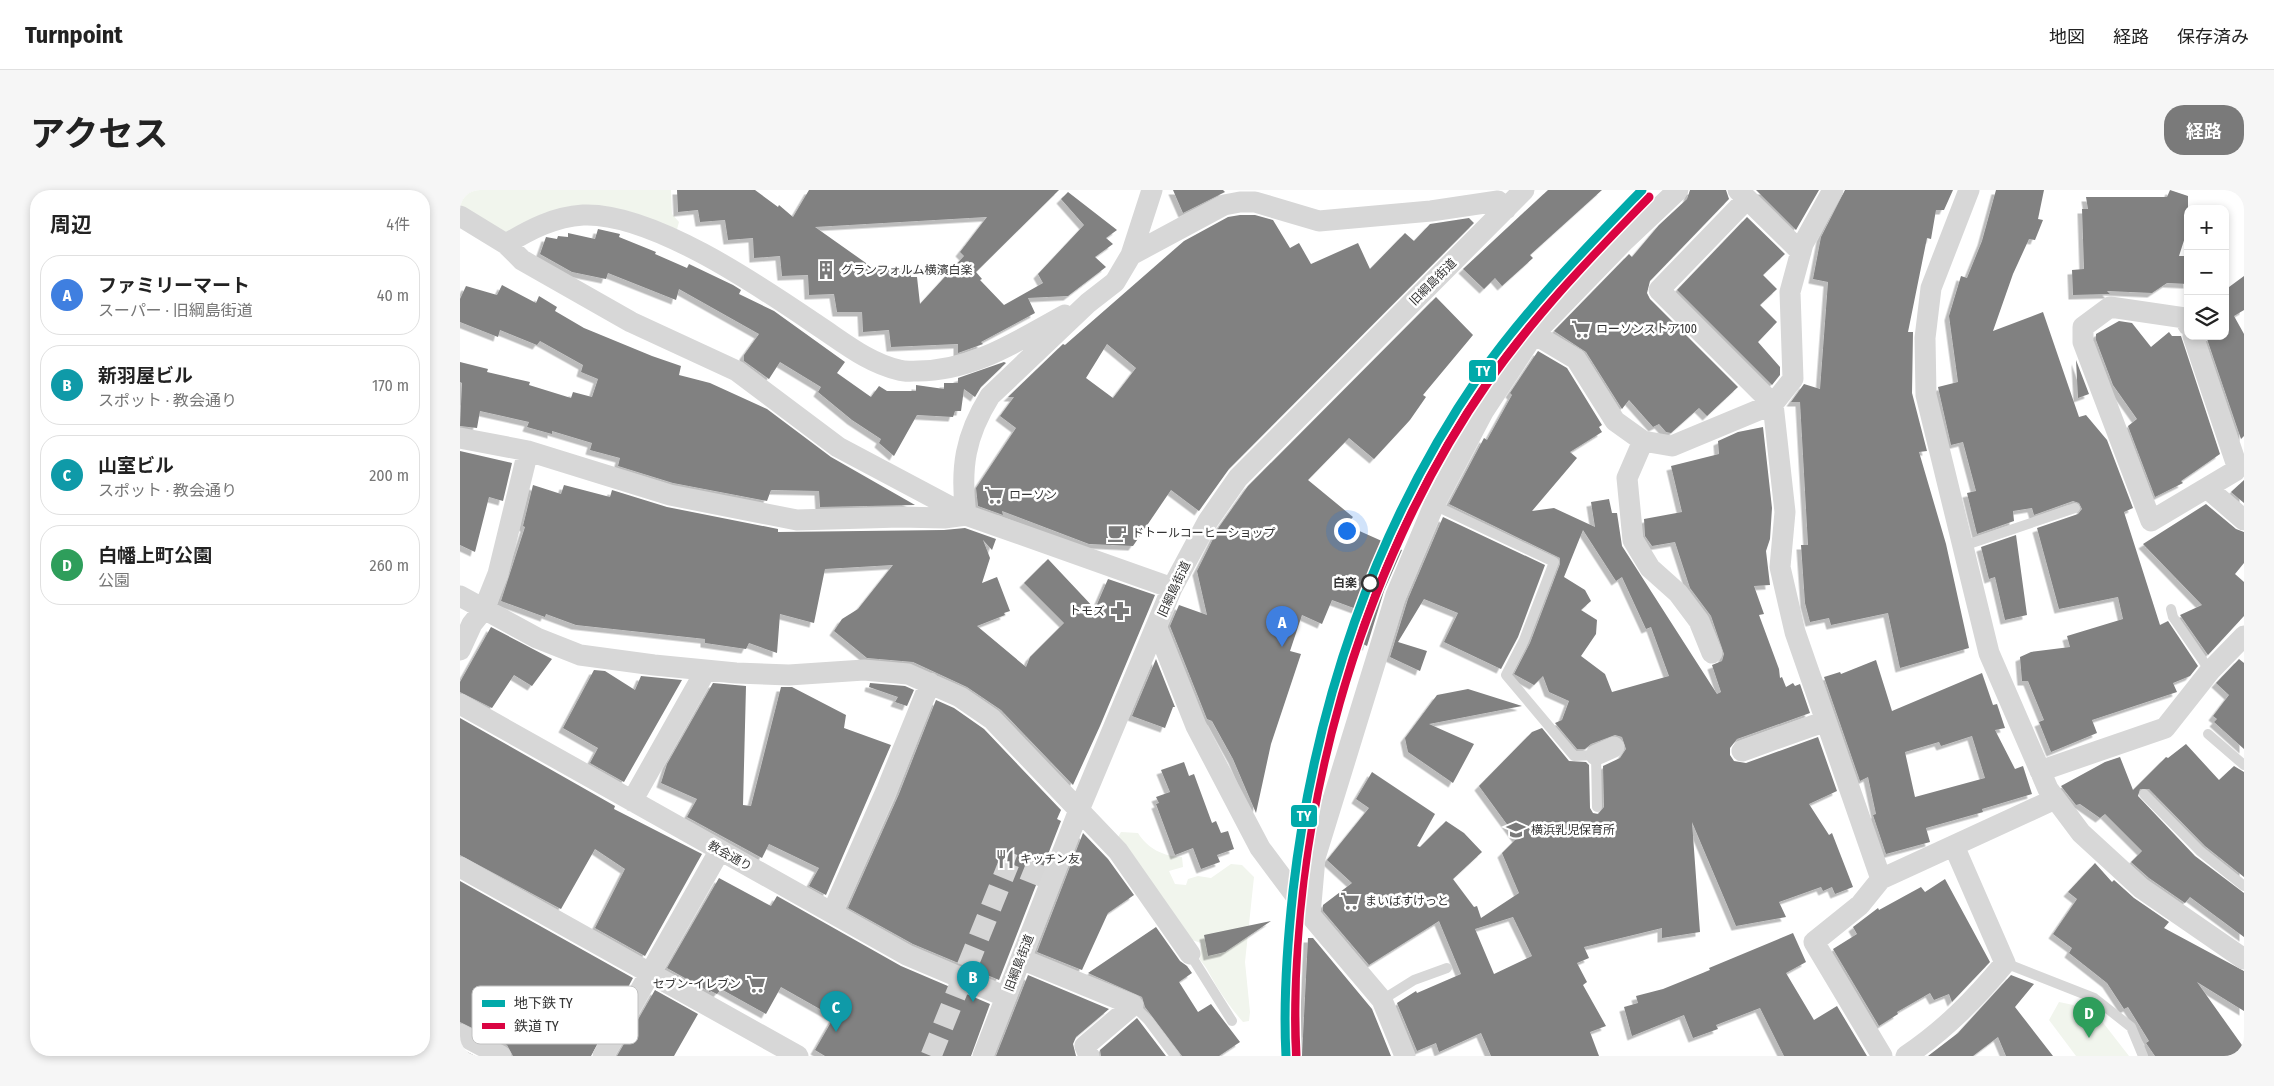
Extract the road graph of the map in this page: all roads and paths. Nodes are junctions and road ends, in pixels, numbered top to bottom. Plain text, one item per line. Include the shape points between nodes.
1 (1152, 190) edge
2 (1524, 190) edge
3 (1678, 190) edge
4 (1833, 190) edge
5 (1969, 190) edge
6 (1742, 194) edge
7 (1472, 197) edge
8 (1506, 209) junction
9 (460, 216) edge
10 (506, 244) junction
11 (1801, 252) junction
12 (1131, 255) junction
13 (1088, 303) junction
14 (2184, 318) edge
15 (1534, 334) junction
16 (2194, 340) edge
17 (1774, 404) junction
18 (460, 438) edge
19 (1643, 441) junction
20 (528, 451) junction
21 (2207, 488) junction
22 (1434, 505) junction
23 (2075, 508) dead end
24 (966, 514) junction
25 (2244, 520) edge
26 (1963, 546) junction
27 (1172, 588) junction
28 (460, 596) edge
29 (484, 609) junction
30 (2171, 609) dead end
31 (1157, 628) junction
32 (2243, 638) edge
33 (460, 650) edge
34 (1712, 653) dead end
35 (706, 670) junction
36 (2210, 671) junction
37 (930, 683) junction
38 (460, 704) edge
39 (1826, 721) junction
40 (2208, 734) dead end
41 (1742, 751) dead end
42 (2244, 766) edge
43 (2040, 770) junction
44 (2144, 794) dead end
45 (2055, 799) junction
46 (632, 801) junction
47 (1597, 807) dead end
48 (1079, 810) junction
49 (1954, 846) junction
50 (720, 850) junction
51 (460, 867) edge
52 (1882, 879) junction
53 (2244, 886) edge
54 (832, 913) junction
55 (1310, 915) junction
56 (1190, 954) joint
57 (1021, 958) junction
58 (2244, 959) edge
59 (2005, 963) junction
60 (1447, 968) dead end
61 (649, 973) junction
62 (638, 993) edge
63 (1006, 997) junction
64 (1382, 1000) junction
65 (1133, 1005) junction
66 (1232, 1021) dead end
67 (460, 1034) edge
68 (472, 1040) edge
69 (479, 1044) edge
70 (610, 1044) edge
71 (501, 1056) edge
72 (603, 1056) edge
73 (798, 1056) edge
74 (982, 1056) edge
75 (1089, 1056) edge
76 (1175, 1056) edge
77 (1405, 1056) edge
78 (1882, 1056) edge
79 (1906, 1056) edge
80 (2144, 1056) edge

1 - 12 street
2 - 8 street, 旧綱島街道
3 - 15 street
4 - 11 street
5 - 26 street via 1931,288 1925,338 1926,395
6 - 11 street
6 - 17 street via 1659,290
7 - 8 street via 1498,201
7 - 12 street via 1319,222 1255,202 1240,202 1224,205
8 - 27 street, 旧綱島街道 via 1238,478 1208,521
9 - 10 street
10 - 13 street via 554,220 584,215 615,218 653,230 744,278 860,355 900,371 932,371 964,365 1005,348
10 - 24 street via 522,260 631,322 737,371 838,446
11 - 17 street via 1790,292 1793,379
12 - 13 street via 1115,282
13 - 24 street via 990,396 980,412 970,433 966,458 963,485
14 - 21 street via 2110,307 2083,327 2083,342 2151,521
15 - 19 street via 1576,359 1615,421
15 - 22 street via 1483,412
16 - 21 street via 2237,466 2235,471
17 - 19 street via 1672,446
17 - 39 street via 1785,512 1780,566 1795,632
18 - 20 street
19 - 34 street via 1627,478 1633,540 1650,568 1678,593 1699,621
20 - 24 street via 670,495 797,520 944,518
20 - 29 street via 498,574
21 - 25 street
22 - 47 lane via 1554,562 1524,640 1506,675 1574,756 1605,751
22 - 55 street via 1396,596 1318,848
23 - 26 lane
24 - 27 street
26 - 43 street via 1989,653
27 - 31 street, 旧綱島街道
28 - 29 street
29 - 33 street via 472,624
29 - 35 street via 537,638 580,655
30 - 36 lane via 2173,617
31 - 48 street, 旧綱島街道
31 - 55 street via 1217,769 1260,848
32 - 36 street
35 - 37 street via 789,675 864,670 908,674
35 - 46 street
36 - 43 street via 2165,728
37 - 48 street via 960,697 992,719
37 - 54 street via 888,789
38 - 46 street, 教会通り
39 - 41 street
39 - 52 street
40 - 42 lane
43 - 45 street
44 - 53 lane via 2200,851
45 - 49 street
45 - 58 street via 2081,833 2141,888
46 - 50 street, 教会通り
48 - 56 street via 1118,851
48 - 57 street, 旧綱島街道
49 - 52 street
49 - 59 street
50 - 54 street, 教会通り
50 - 61 street
51 - 61 street
52 - 78 street via 1860,905 1814,942
54 - 63 street, 教会通り via 907,955
55 - 64 street
56 - 66 lane
57 - 63 street, 旧綱島街道
57 - 65 street
59 - 79 street via 1973,1002
59 - 80 lane via 2094,998 2131,1027
60 - 64 lane via 1414,980
61 - 62 street
61 - 73 street
63 - 74 street, 旧綱島街道
64 - 77 street
65 - 75 street via 1085,1046
65 - 76 lane
67 - 68 street
69 - 71 street
70 - 72 street

